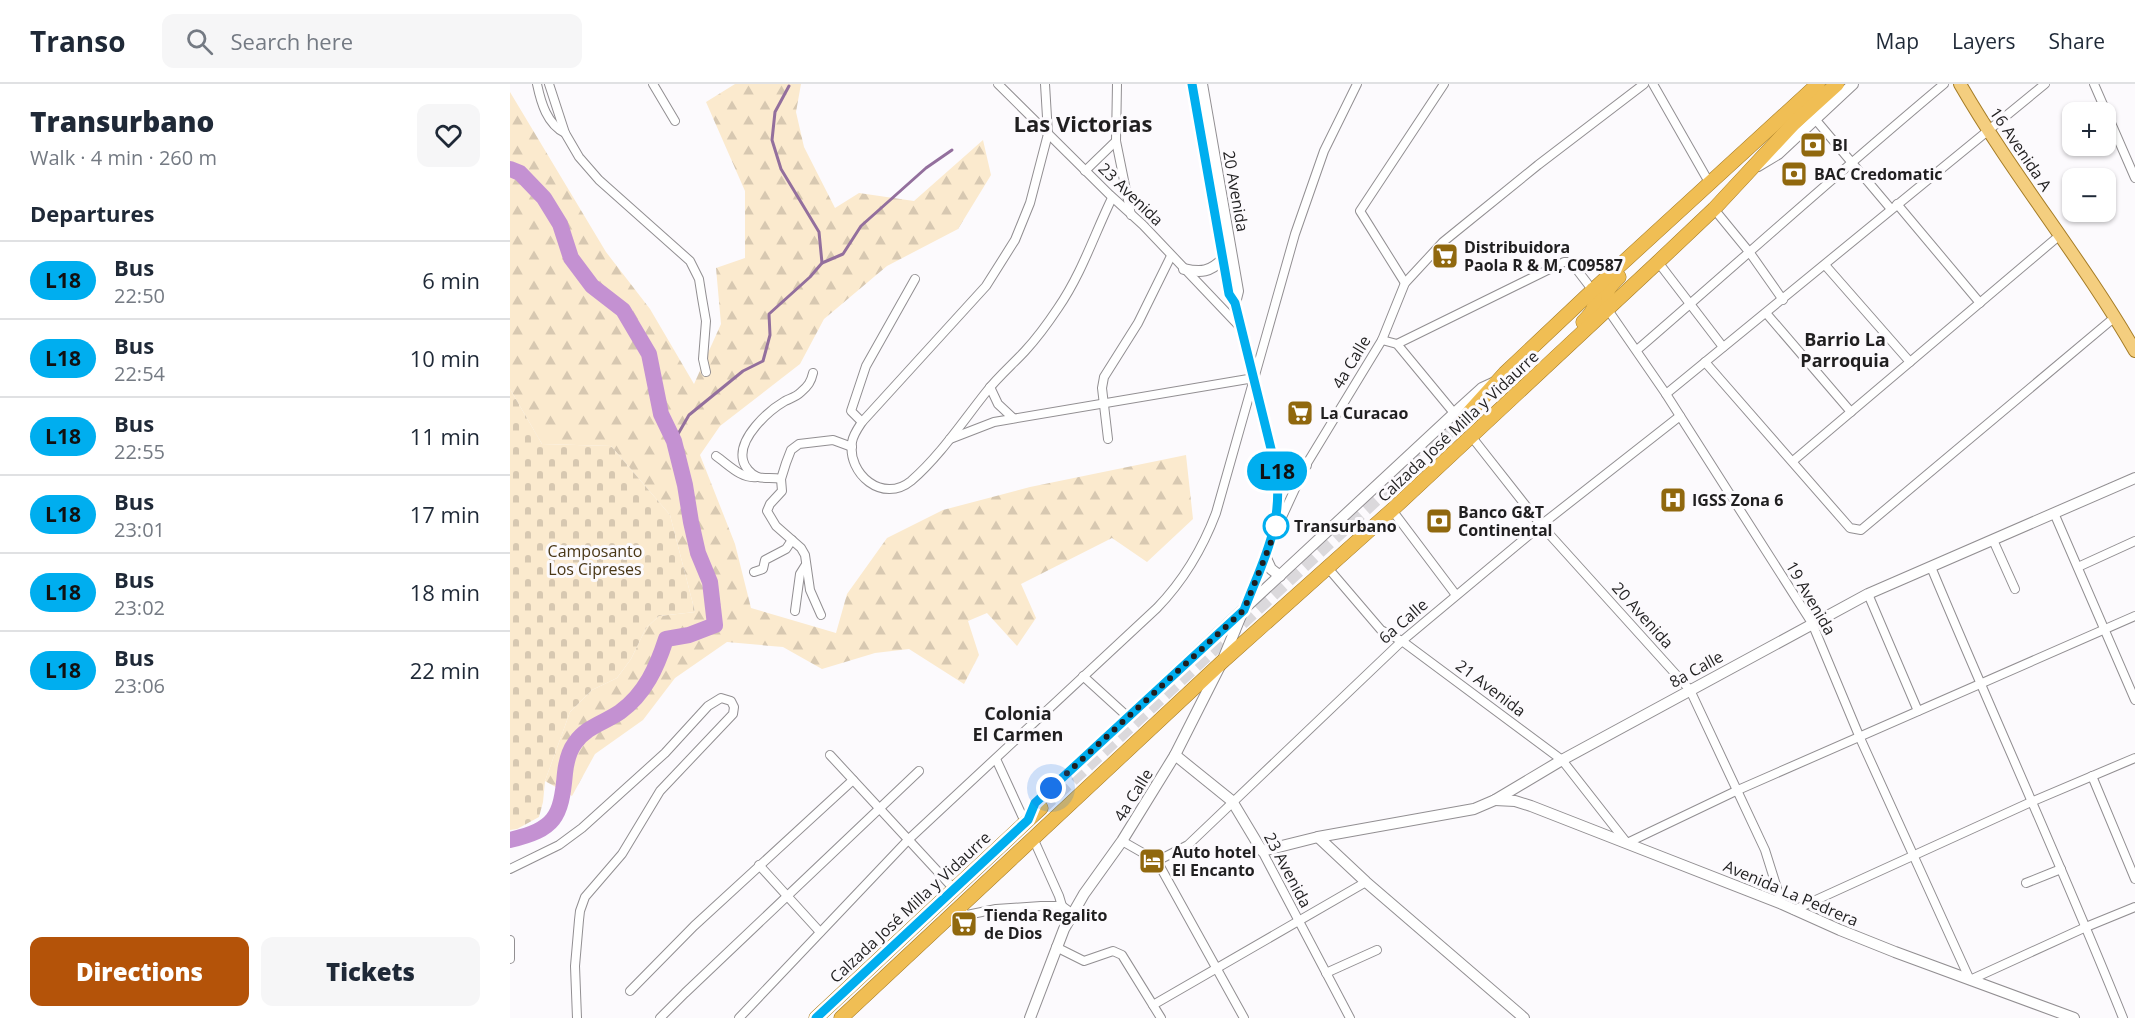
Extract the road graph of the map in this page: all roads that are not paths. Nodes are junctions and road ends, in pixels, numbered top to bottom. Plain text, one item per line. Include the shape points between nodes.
1 (537, 84) edge
2 (549, 84) edge
3 (653, 84) edge
4 (998, 84) edge
5 (1045, 84) edge
6 (1117, 84) edge
7 (1192, 84) edge
8 (1202, 84) edge
9 (1357, 84) edge
10 (1444, 84) edge
11 (1644, 84) edge
12 (1653, 84) edge
13 (1818, 84) edge
14 (1837, 84) edge
15 (1853, 84) edge
16 (1944, 84) edge
17 (1960, 84) edge
18 (2045, 84) edge
19 (2094, 84) edge
20 (1815, 119) junction
21 (675, 122) dead end
22 (1204, 123) junction
23 (1987, 130) junction
24 (565, 133) junction
25 (1048, 134) junction
26 (1116, 141) junction
27 (1852, 161) junction
28 (1085, 171) junction
29 (1750, 171) junction
30 (2135, 178) edge
31 (1710, 184) junction
32 (1112, 198) junction
33 (1894, 207) junction
34 (1714, 208) junction
35 (1132, 215) junction
36 (2060, 235) junction
37 (1648, 240) junction
38 (1750, 253) junction
39 (1171, 256) junction
40 (1223, 259) junction
41 (1658, 262) junction
42 (1825, 265) junction
43 (1184, 268) junction
44 (915, 279) dead end
45 (1405, 283) junction
46 (1593, 290) junction
47 (1783, 300) junction
48 (1235, 303) junction
49 (1980, 303) junction
50 (1689, 304) junction
51 (1608, 309) junction
52 (1766, 313) junction
53 (2115, 316) junction
54 (1241, 328) junction
55 (1382, 340) junction
56 (1397, 344) junction
57 (1723, 348) junction
58 (1637, 350) junction
59 (2135, 351) edge
60 (1561, 352) junction
61 (1705, 362) junction
62 (1910, 362) junction
63 (706, 372) dead end
64 (813, 373) dead end
65 (1254, 378) junction
66 (990, 387) junction
67 (1666, 394) junction
68 (1104, 404) junction
69 (1851, 412) junction
70 (1460, 415) junction
71 (1680, 416) junction
72 (1014, 418) junction
73 (862, 422) junction
74 (1471, 436) junction
75 (949, 439) junction
76 (1108, 439) dead end
77 (852, 447) junction
78 (716, 456) dead end
79 (1793, 461) junction
80 (1306, 465) junction
81 (1277, 473) junction
82 (758, 477) junction
83 (2135, 478) edge
84 (781, 479) junction
85 (1392, 510) junction
86 (2054, 513) junction
87 (1541, 525) junction
88 (1275, 532) junction
89 (792, 540) junction
90 (1993, 540) junction
91 (2135, 541) edge
92 (1265, 556) junction
93 (805, 566) junction
94 (1931, 567) junction
95 (2078, 567) junction
96 (1328, 568) junction
97 (754, 572) dead end
98 (1280, 576) junction
99 (2015, 589) dead end
100 (1868, 594) junction
101 (1456, 595) junction
102 (1244, 610) junction
103 (795, 611) dead end
104 (821, 615) dead end
105 (2135, 616) edge
106 (1812, 623) junction
107 (2104, 630) junction
108 (1402, 640) junction
109 (1222, 662) junction
110 (1083, 676) junction
111 (1980, 684) junction
112 (1690, 690) junction
113 (2135, 700) edge
114 (1918, 711) junction
115 (1128, 717) junction
116 (1860, 738) junction
117 (830, 755) dead end
118 (1175, 755) junction
119 (2135, 758) edge
120 (996, 759) junction
121 (1562, 760) junction
122 (919, 771) dead end
123 (2092, 776) junction
124 (853, 780) junction
125 (1738, 790) junction
126 (1495, 800) junction
127 (1232, 801) junction
128 (2031, 802) junction
129 (1041, 808) tunnel mouth
130 (879, 810) junction
131 (1026, 821) junction
132 (1318, 837) junction
133 (1033, 838) junction
134 (909, 839) junction
135 (1122, 841) junction
136 (1627, 843) junction
137 (1262, 851) junction
138 (1914, 857) junction
139 (1157, 861) junction
140 (759, 865) junction
141 (510, 869) edge
142 (2061, 869) junction
143 (2135, 879) edge
144 (1366, 882) junction
145 (2026, 883) dead end
146 (954, 889) junction
147 (788, 897) junction
148 (1782, 904) junction
149 (1062, 906) junction
150 (2135, 907) edge
151 (959, 910) junction
152 (1794, 910) junction
153 (1073, 914) junction
154 (1298, 922) junction
155 (2086, 927) junction
156 (820, 932) junction
157 (510, 940) edge
158 (1056, 947) junction
159 (1377, 950) dead end
160 (510, 959) edge
161 (1216, 967) junction
162 (1326, 973) junction
163 (1970, 980) junction
164 (630, 991) dead end
165 (1153, 1005) junction
166 (1346, 1015) edge
167 (577, 1018) edge
168 (660, 1018) edge
169 (739, 1018) edge
170 (816, 1018) edge
171 (841, 1018) edge
172 (1030, 1018) edge
173 (1161, 1018) edge
174 (1244, 1018) edge
175 (1524, 1018) edge
176 (2074, 1018) edge
177 (2123, 1018) edge

1 - 24 street via 550,122
2 - 24 street
3 - 21 street
4 - 25 street, 23 Avenida
5 - 25 street
6 - 26 street
7 - 22 street, 20 Avenida
8 - 22 street, 20 Avenida
9 - 65 street via 1324,151 1295,234
10 - 45 street via 1360,211
11 - 45 street, 4a Calle via 1443,242
12 - 31 street
13 - 31 highway, Calzada José Milla y Vidaurre
14 - 29 highway, Calzada José Milla y Vidaurre
15 - 20 street, Calzada José Milla y Vidaurre
16 - 27 street
17 - 23 main road, 16 Avenida A
18 - 23 street
19 - 30 street
20 - 27 street
20 - 29 street, Calzada José Milla y Vidaurre via 1778,154
22 - 40 street, 20 Avenida
22 - 48 street, 20 Avenida via 1238,291
23 - 33 street
23 - 36 main road, 16 Avenida A
24 - 63 street via 599,180 690,261 699,279 706,321
25 - 28 street, 23 Avenida
25 - 73 street via 1026,215 1000,266
26 - 28 street
26 - 35 street
27 - 33 street
27 - 38 street
28 - 32 street, 23 Avenida
29 - 34 highway, Calzada José Milla y Vidaurre
31 - 37 highway, Calzada José Milla y Vidaurre
32 - 35 street, 23 Avenida
32 - 66 street via 1068,293 1032,342
33 - 42 street
33 - 49 street
34 - 38 street
34 - 41 highway, Calzada José Milla y Vidaurre
35 - 39 street, 23 Avenida
36 - 49 street
36 - 53 main road, 16 Avenida A
37 - 46 highway, Calzada José Milla y Vidaurre
37 - 51 highway via 1645,254 1608,288
38 - 47 street
38 - 50 street
39 - 43 street, 23 Avenida
39 - 68 street via 1138,323 1106,372 1102,384
40 - 43 street via 1212,269 1198,272
40 - 48 street, 20 Avenida via 1229,294
41 - 50 street
41 - 51 highway, Calzada José Milla y Vidaurre
42 - 47 street
42 - 62 street
43 - 54 street, 23 Avenida
44 - 73 street via 859,381 851,411
45 - 55 street, 4a Calle
46 - 51 street, 19 Avenida
46 - 56 street, 19 Avenida via 1570,262 1562,263
46 - 60 highway via 1594,310 1564,339
46 - 70 highway, Calzada José Milla y Vidaurre
47 - 52 street
48 - 54 street, 20 Avenida
49 - 62 street
50 - 57 street
50 - 58 street
51 - 58 street, 19 Avenida
51 - 60 highway, Calzada José Milla y Vidaurre
52 - 57 street
52 - 69 street
53 - 59 main road, 16 Avenida A
53 - 79 street via 1861,530 1850,528
54 - 65 street, 20 Avenida
55 - 56 street
55 - 80 street, 4a Calle
56 - 70 street
57 - 61 street
58 - 67 street, 19 Avenida
60 - 74 highway, Calzada José Milla y Vidaurre
61 - 67 street
61 - 79 street
62 - 69 street
64 - 82 street via 803,391 763,416 744,444 744,464
65 - 68 street
65 - 81 street, 20 Avenida
65 - 110 street via 1216,513 1194,561 1157,608
66 - 72 street via 998,404
66 - 75 street
67 - 71 street, 19 Avenida
68 - 72 street
68 - 76 street
69 - 79 street
70 - 98 street, Calzada José Milla y Vidaurre
71 - 87 street, 6a Calle
71 - 106 street, 19 Avenida
72 - 75 street
73 - 77 street
74 - 85 highway, Calzada José Milla y Vidaurre
74 - 87 street, 20 Avenida
75 - 77 street via 912,480 895,490 866,480 858,469
77 - 84 street via 833,440 799,444 791,450
78 - 82 street via 740,474
80 - 81 street via 1294,476
80 - 88 street, 4a Calle
81 - 88 street, 20 Avenida via 1280,491
82 - 84 street
83 - 86 street, 8a Calle
84 - 89 street via 782,491 767,511
85 - 96 highway, Calzada José Milla y Vidaurre
85 - 101 street
86 - 90 street, 8a Calle
86 - 95 street
87 - 101 street, 6a Calle
87 - 112 street, 20 Avenida
88 - 92 street, 4a Calle
89 - 93 street via 801,548
89 - 97 street via 786,549 765,560 763,569
90 - 94 street, 8a Calle
90 - 99 street
91 - 95 street
92 - 98 street
92 - 102 street, 4a Calle
93 - 103 street via 800,574
93 - 104 street
94 - 100 street, 8a Calle
94 - 111 street
95 - 107 street
96 - 108 street, 21 Avenida via 1381,630
96 - 109 highway, Calzada José Milla y Vidaurre
98 - 102 street, Calzada José Milla y Vidaurre
100 - 106 street, 8a Calle
100 - 114 street
101 - 108 street, 6a Calle
102 - 109 street, 4a Calle
102 - 115 street, Calzada José Milla y Vidaurre
105 - 107 street
106 - 112 street, 8a Calle
106 - 116 street, 19 Avenida
107 - 111 street
107 - 113 street
108 - 121 street, 21 Avenida
108 - 127 street, 6a Calle
109 - 118 street, 4a Calle
109 - 133 highway, Calzada José Milla y Vidaurre
110 - 115 street
110 - 120 street
111 - 114 street
111 - 128 street
112 - 121 street, 8a Calle
112 - 125 street, 20 Avenida
114 - 116 street
115 - 131 street, Calzada José Milla y Vidaurre via 1035,803
116 - 125 street
116 - 138 street, 19 Avenida
117 - 124 street
118 - 127 street, 23 Avenida
118 - 135 street, 4a Calle
119 - 123 street
120 - 131 street
120 - 134 street
121 - 126 street, 8a Calle
121 - 136 street, 21 Avenida
122 - 130 street
123 - 128 street
123 - 143 street
124 - 130 street
124 - 140 street
125 - 136 street
125 - 148 street, 20 Avenida via 1765,850
126 - 132 street, 8a Calle via 1473,809
126 - 136 street, Avenida La Pedrera via 1515,801
127 - 137 street, 23 Avenida
127 - 139 street, 6a Calle via 1188,845
128 - 138 street
128 - 142 street
129 - 131 highway, Calzada José Milla y Vidaurre
130 - 134 street
130 - 147 street
131 - 146 highway, Calzada José Milla y Vidaurre
132 - 137 street, 8a Calle
132 - 144 street
133 - 149 street
133 - 151 highway, Calzada José Milla y Vidaurre
134 - 146 street
134 - 156 street
135 - 139 street
135 - 153 street, 4a Calle
136 - 148 street, Avenida La Pedrera
137 - 154 street, 23 Avenida
138 - 152 street
138 - 163 street, 19 Avenida
139 - 161 street
140 - 147 street
140 - 164 street
141 - 167 street via 559,845 582,828 665,753 708,706 721,698 731,701 733,714 660,791 622,854 585,897 578,932
142 - 145 street
142 - 155 street
144 - 154 street
144 - 175 street
146 - 170 highway, Calzada José Milla y Vidaurre
147 - 156 street
147 - 168 street
148 - 152 street, Avenida La Pedrera
149 - 151 street via 996,909 967,915
149 - 153 street
150 - 155 street
151 - 171 highway, Calzada José Milla y Vidaurre
152 - 163 street, Avenida La Pedrera
153 - 158 street, 4a Calle
154 - 161 street
154 - 162 street, 23 Avenida
155 - 163 street
155 - 177 street
156 - 169 street
157 - 160 street
158 - 165 street via 1084,961 1118,952
158 - 172 street, 4a Calle
159 - 162 street
161 - 165 street
161 - 174 street
162 - 166 street, 23 Avenida
163 - 176 street, Avenida La Pedrera
165 - 173 street

